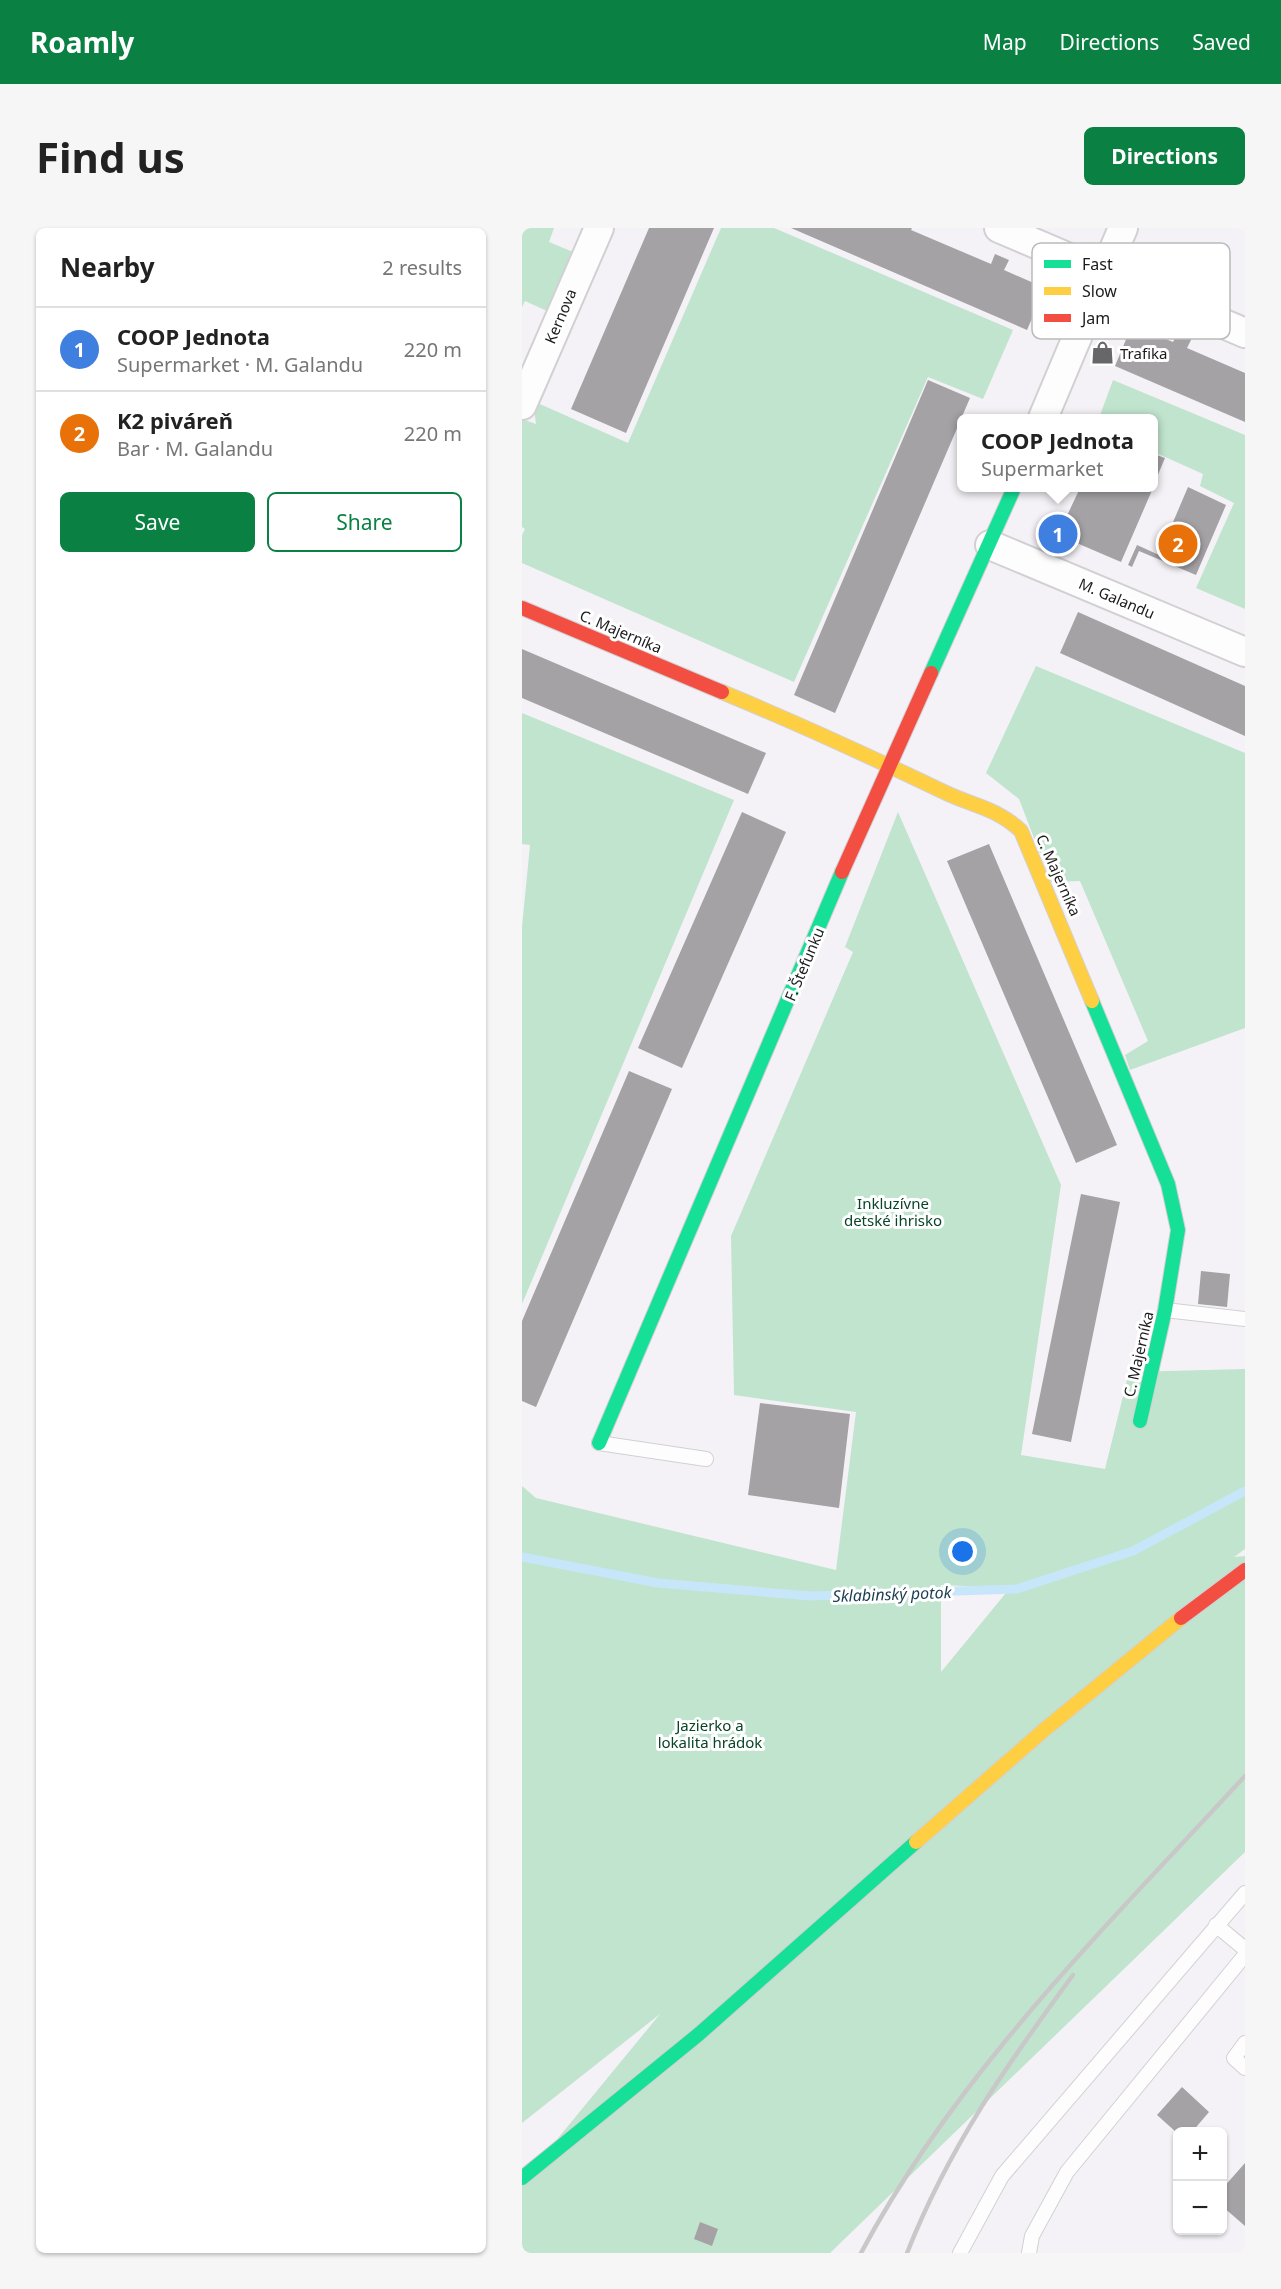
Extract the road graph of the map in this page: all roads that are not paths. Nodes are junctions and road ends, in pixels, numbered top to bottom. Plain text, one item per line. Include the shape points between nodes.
1 (599, 228) edge
2 (999, 228) edge
3 (1123, 228) edge
4 (1034, 243) edge
5 (1117, 243) edge
6 (1230, 327) edge
7 (1245, 333) edge
8 (1076, 339) edge
9 (522, 405) edge
10 (1045, 414) edge
11 (1012, 492) edge
12 (990, 545) junction
13 (522, 608) edge
14 (1245, 652) edge
15 (889, 766) junction
16 (1165, 1310) junction
17 (1245, 1319) edge
18 (1140, 1420) dead end
19 (599, 1443) joint
20 (706, 1459) dead end
21 (1245, 1570) edge
22 (1245, 1893) edge
23 (1216, 1924) junction
24 (1245, 1949) edge
25 (1245, 1955) edge
26 (1245, 2043) edge
27 (1245, 2068) edge
28 (522, 2178) edge
29 (960, 2253) edge
30 (1029, 2253) edge

1 - 9 street, Kernova
2 - 4 street
3 - 5 street
6 - 7 street
8 - 10 street
11 - 12 street, F. Štefunku
12 - 14 street, M. Galandu
12 - 15 street, F. Štefunku
13 - 15 street, C. Majerníka via 830,737
15 - 16 street, C. Majerníka via 1005,816 1021,831 1168,1184 1178,1230
15 - 19 street, F. Štefunku
16 - 17 lane
16 - 18 street, C. Majerníka
19 - 20 lane
21 - 28 street via 941,1818 722,2015
22 - 23 lane
23 - 24 lane
23 - 29 lane via 1002,2176
25 - 30 lane via 1067,2172 1032,2236
26 - 27 lane via 1234,2058

